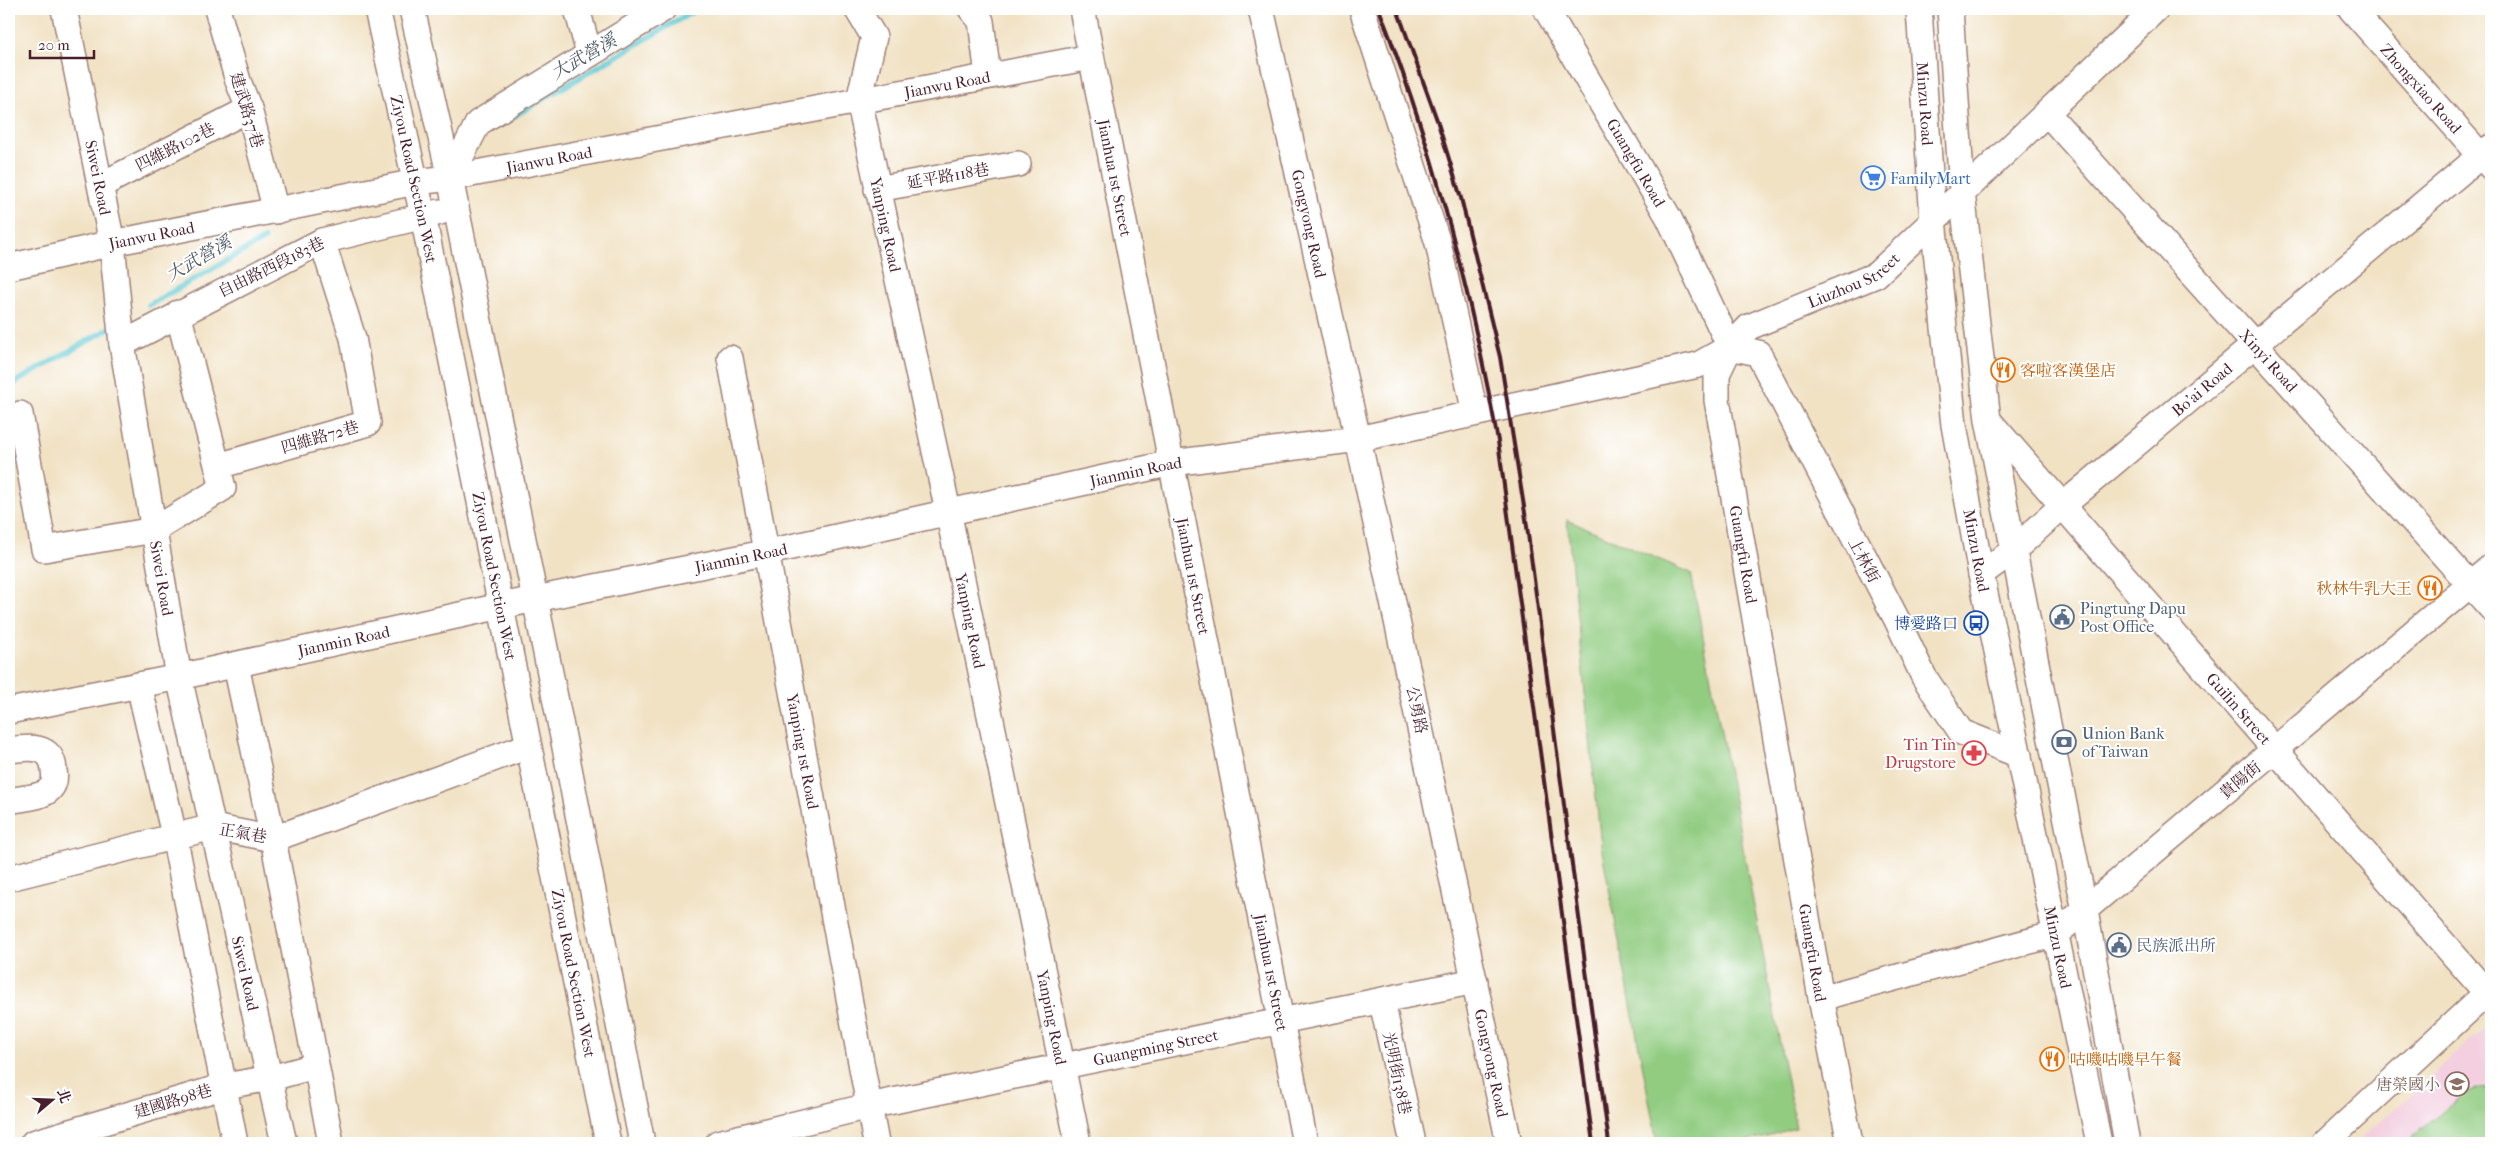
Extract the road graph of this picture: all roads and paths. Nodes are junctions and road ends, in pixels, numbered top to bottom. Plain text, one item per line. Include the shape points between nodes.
1 (64, 9) edge
2 (218, 9) edge
3 (377, 9) edge
4 (412, 9) edge
5 (577, 9) edge
6 (663, 9) edge
7 (857, 9) edge
8 (971, 9) edge
9 (1082, 9) edge
10 (1261, 9) edge
11 (1362, 9) edge
12 (1546, 9) edge
13 (1919, 9) edge
14 (1950, 9) edge
15 (2156, 9) edge
16 (2351, 9) edge
17 (589, 53) junction
18 (1091, 57) junction
19 (988, 76) junction
20 (860, 100) junction
21 (249, 109) junction
22 (2046, 113) junction
23 (2488, 157) edge
24 (1018, 164) dead end
25 (450, 178) junction
26 (416, 182) junction
27 (101, 185) junction
28 (878, 189) junction
29 (1962, 192) junction
30 (455, 209) junction
31 (276, 211) junction
32 (423, 216) junction
33 (1933, 220) junction
34 (322, 240) junction
35 (112, 243) junction
36 (9, 267) edge
37 (178, 313) junction
38 (120, 330) junction
39 (2255, 344) junction
40 (1730, 346) junction
41 (730, 358) dead end
42 (1475, 413) junction
43 (20, 414) dead end
44 (1988, 420) junction
45 (1358, 439) junction
46 (1172, 463) junction
47 (218, 466) junction
48 (2062, 506) junction
49 (948, 511) junction
50 (154, 530) junction
51 (2014, 550) junction
52 (764, 553) junction
53 (2491, 567) edge
54 (1981, 574) junction
55 (2470, 584) junction
56 (534, 600) junction
57 (500, 606) junction
58 (2491, 608) edge
59 (236, 665) junction
60 (179, 678) junction
61 (139, 684) junction
62 (9, 712) edge
63 (528, 746) junction
64 (9, 750) edge
65 (2275, 750) junction
66 (2019, 755) junction
67 (9, 801) edge
68 (213, 827) junction
69 (174, 835) junction
70 (273, 839) junction
71 (9, 878) edge
72 (2085, 911) junction
73 (2056, 934) junction
74 (1475, 981) junction
75 (2490, 993) edge
76 (1821, 998) junction
77 (1382, 1002) junction
78 (1280, 1023) junction
79 (315, 1066) junction
80 (1060, 1066) junction
81 (271, 1078) junction
82 (225, 1086) junction
83 (869, 1106) junction
84 (33, 1143) edge
85 (235, 1143) edge
86 (284, 1143) edge
87 (331, 1143) edge
88 (608, 1143) edge
89 (642, 1143) edge
90 (718, 1143) edge
91 (876, 1143) edge
92 (1078, 1143) edge
93 (1305, 1143) edge
94 (1413, 1143) edge
95 (1509, 1143) edge
96 (1850, 1143) edge
97 (2099, 1143) edge
98 (2127, 1143) edge
99 (2324, 1143) edge

1 - 27 street, Siwei Road
2 - 21 street, 建武路37巷
3 - 26 street, Ziyou Road Section West
4 - 25 street, Ziyou Road Section West
5 - 17 street
6 - 17 street
7 - 20 street via 874,37
8 - 19 street via 981,21
9 - 18 street, Jianhua 1st Street
10 - 45 street, Gongyong Road
11 - 42 street via 1438,243
12 - 40 street, Guangfu Road via 1669,218
13 - 33 street, Minzu Road
14 - 29 street, Minzu Road
15 - 22 street, Liuzhou Street
16 - 23 street, Zhongxiao Road
17 - 25 street via 478,123
18 - 19 street, Jianwu Road
18 - 46 street, Jianhua 1st Street
19 - 20 street, Jianwu Road
20 - 25 street, Jianwu Road
20 - 28 street, Yanping Road
21 - 27 street, 四維路102巷
21 - 31 street, 建武路37巷
22 - 29 street, Liuzhou Street
22 - 39 street, Xinyi Road
23 - 39 street, Bo'ai Road
24 - 28 street, 延平路118巷
25 - 26 street, Jianwu Road
25 - 30 street, Ziyou Road Section West
26 - 31 street, Jianwu Road
26 - 32 street, Ziyou Road Section West
27 - 35 street, Siwei Road
28 - 49 street, Yanping Road
29 - 33 street, Liuzhou Street
29 - 44 street, Minzu Road
30 - 32 street, 自由路西段183巷
30 - 56 street, Ziyou Road Section West
31 - 35 street, Jianwu Road
32 - 34 street, 自由路西段183巷
32 - 57 street, Ziyou Road Section West
33 - 40 street, Liuzhou Street via 1876,275 1749,327
33 - 54 street, Minzu Road via 1954,425
34 - 37 street, 自由路西段183巷
34 - 47 street, 四維路72巷 via 353,338 368,423
35 - 36 street, Jianwu Road
35 - 38 street, Siwei Road
37 - 38 street, 自由路西段183巷
37 - 47 street
38 - 50 street, Siwei Road
39 - 48 street, Bo'ai Road
39 - 55 street, Xinyi Road
40 - 42 street, Liuzhou Street via 1698,365
40 - 66 street, 上林街 via 1758,353 1924,677 1961,732
40 - 76 street, Guangfu Road via 1718,374 1718,400
41 - 52 street, Yanping 1st Road
42 - 45 street, Jianmin Road
43 - 50 street via 44,550
44 - 48 street, Guilin Street
44 - 51 street, Minzu Road
45 - 46 street, Jianmin Road
45 - 74 street, 公勇路
46 - 49 street, Jianmin Road
46 - 78 street, Jianhua 1st Street
47 - 50 street via 222,488
48 - 51 street, Bo'ai Road
48 - 65 street, Guilin Street
49 - 52 street, Jianmin Road
49 - 80 street, Yanping Road
50 - 60 street, Siwei Road
51 - 54 street, Bo'ai Road
51 - 72 street, Minzu Road
52 - 56 street, Jianmin Road
52 - 83 street, Yanping 1st Road
53 - 55 street, 貴陽街
54 - 66 street, Minzu Road
55 - 58 street, Xinyi Road
55 - 65 street, 貴陽街
56 - 57 street, Jianmin Road
56 - 89 street, Ziyou Road Section West
57 - 59 street, Jianmin Road
57 - 63 street, Ziyou Road Section West
59 - 60 street, Jianmin Road
59 - 70 street
60 - 61 street, Jianmin Road
60 - 68 street, Siwei Road
61 - 62 street, Jianmin Road
61 - 69 street
63 - 70 street, 正氣巷
63 - 88 street, Ziyou Road Section West
64 - 67 street via 32,747 45,750 54,760 55,779 50,789 40,794
65 - 72 street, 貴陽街
65 - 75 street, Guilin Street
66 - 73 street, Minzu Road
68 - 69 street, 正氣巷
68 - 70 street, 正氣巷
68 - 81 street, Siwei Road
69 - 71 street, 正氣巷
69 - 82 street
70 - 79 street
72 - 73 street, 貴陽街
72 - 98 street, Minzu Road
73 - 76 street
73 - 97 street, Minzu Road
74 - 77 street, Guangming Street
74 - 95 street, Gongyong Road
75 - 99 street
76 - 96 street, Guangfu Road
77 - 78 street, Guangming Street
77 - 94 street, 光明街138巷
78 - 80 street, Guangming Street
78 - 93 street, Jianhua 1st Street
79 - 81 street, 建國路98巷
79 - 87 street
80 - 83 street, Guangming Street
80 - 92 street, Yanping Road
81 - 82 street, 建國路98巷
81 - 86 street, Siwei Road
82 - 84 street, 建國路98巷
82 - 85 street
83 - 90 street, Guangming Street
83 - 91 street, Yanping 1st Road

